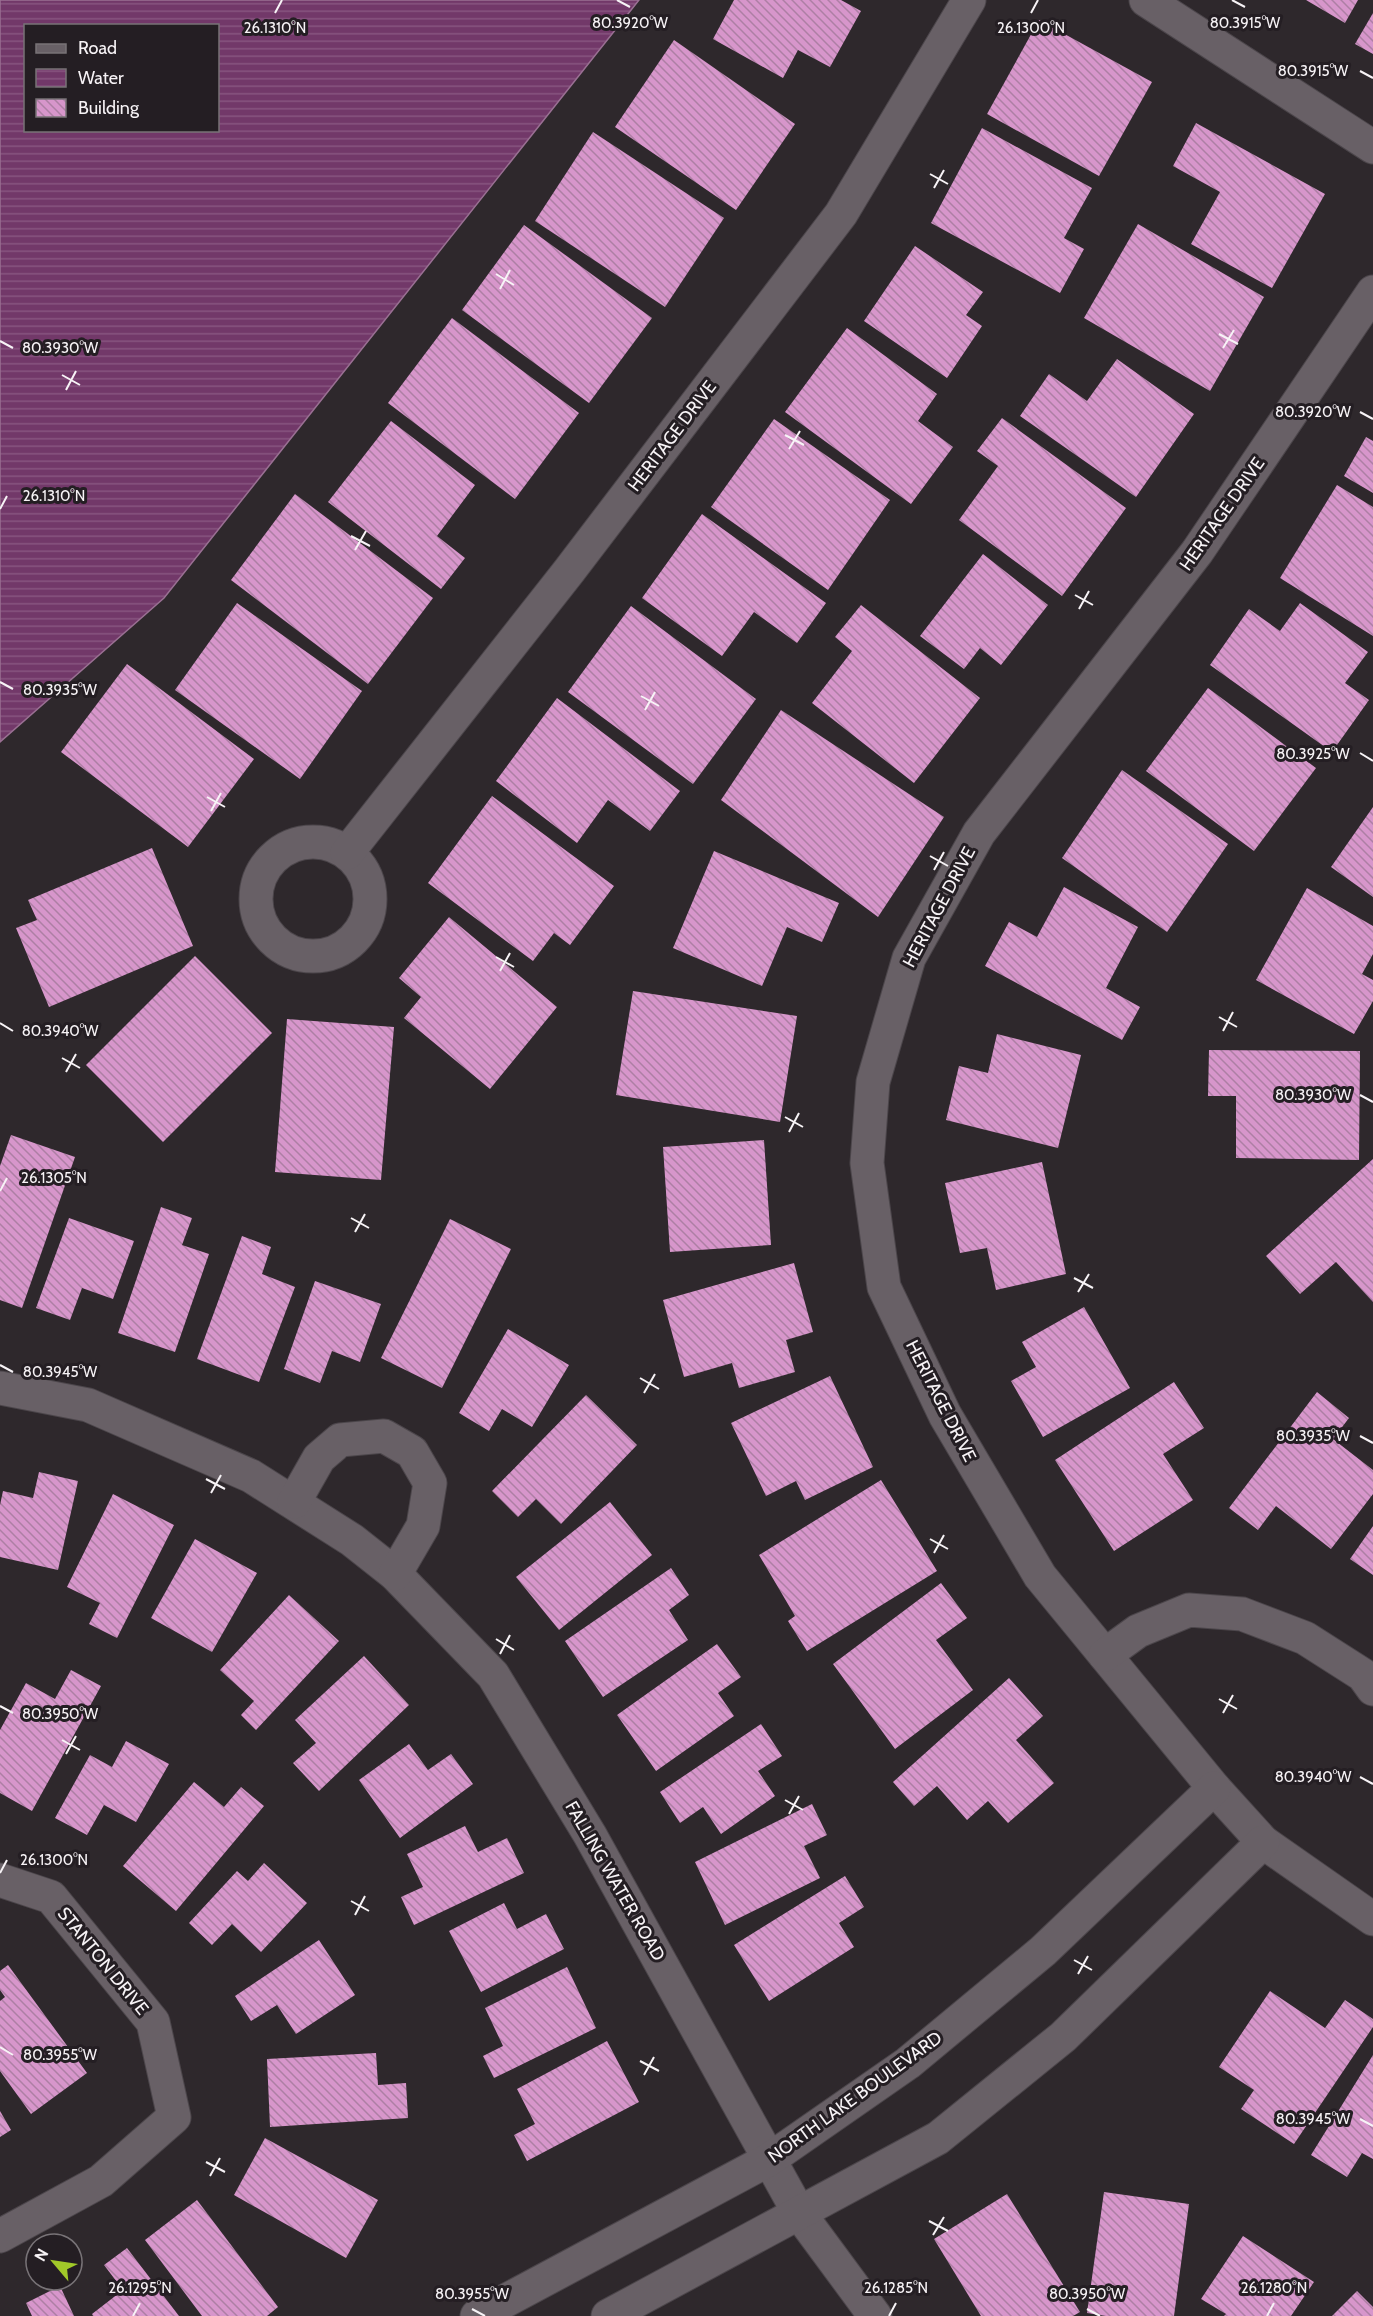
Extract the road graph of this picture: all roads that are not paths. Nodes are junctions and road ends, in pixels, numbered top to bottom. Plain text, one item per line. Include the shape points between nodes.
1 (969, 0) edge
2 (1146, 0) edge
3 (1373, 147) edge
4 (1373, 292) edge
5 (347, 853) dead end
6 (0, 1388) edge
7 (294, 1502) junction
8 (395, 1574) junction
9 (1105, 1655) junction
10 (1373, 1689) edge
11 (1214, 1788) junction
12 (1263, 1842) junction
13 (0, 1880) edge
14 (1373, 1919) edge
15 (770, 2159) junction
16 (799, 2213) junction
17 (0, 2236) edge
18 (477, 2316) edge
19 (608, 2316) edge
20 (875, 2316) edge

1 - 5 street, HERITAGE DRIVE via 841,214 576,562
2 - 3 street
4 - 9 street, HERITAGE DRIVE via 1197,552 979,833 909,958 873,1082 867,1163 884,1287 945,1415 1040,1576
6 - 7 street, FALLING WATER ROAD via 88,1406 251,1476
7 - 8 street, FALLING WATER ROAD
7 - 8 street via 319,1458 340,1440 384,1436 412,1452 430,1483 423,1526
8 - 15 street, FALLING WATER ROAD via 493,1675 590,1835
9 - 10 street via 1138,1631 1189,1610 1242,1614 1305,1638 1363,1675
9 - 11 street, HERITAGE DRIVE
11 - 12 street, HERITAGE DRIVE
11 - 15 street, NORTH LAKE BOULEVARD via 1042,1952 908,2063
12 - 14 street, HERITAGE DRIVE
12 - 16 street via 1063,2037 947,2131
13 - 17 street, STANTON DRIVE via 51,1896 153,2022 174,2117 101,2181
15 - 16 street, FALLING WATER ROAD
15 - 18 street, NORTH LAKE BOULEVARD
16 - 19 street
16 - 20 street, FALLING WATER ROAD

